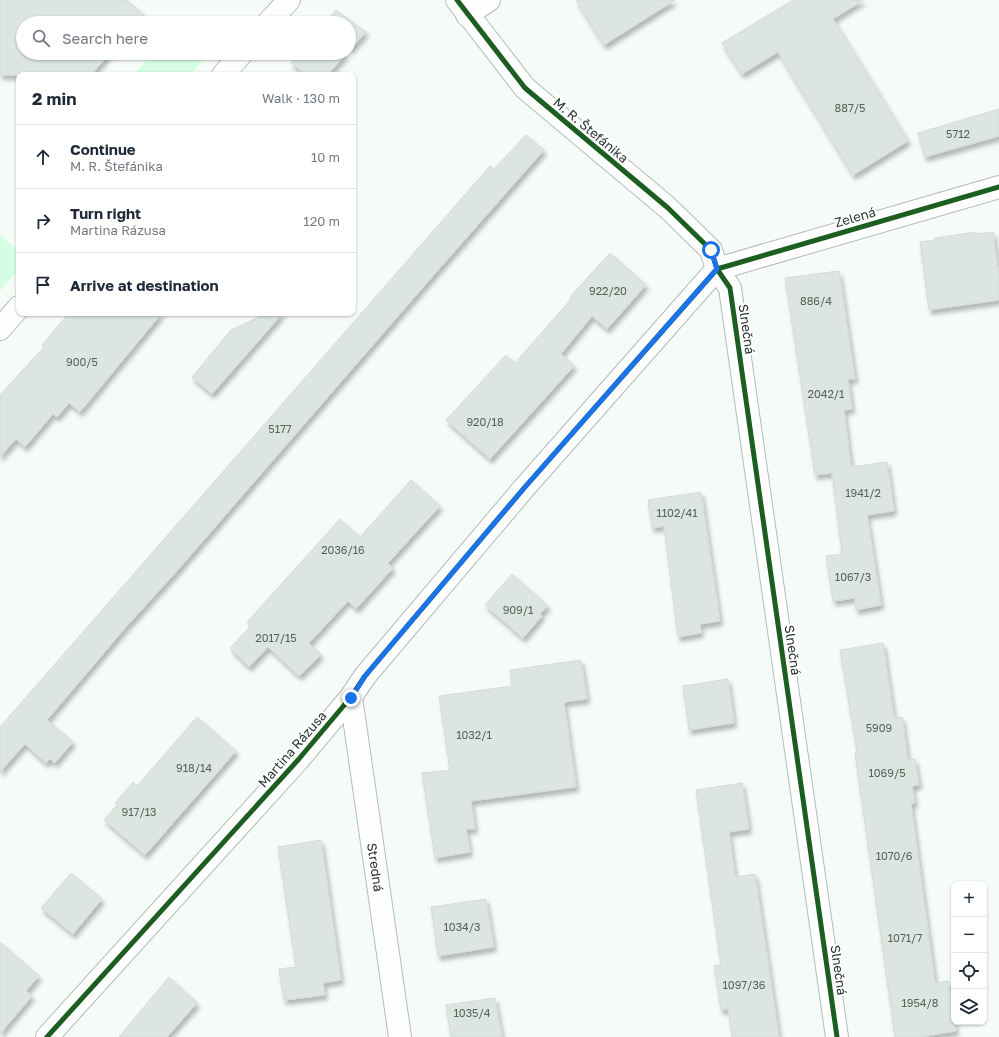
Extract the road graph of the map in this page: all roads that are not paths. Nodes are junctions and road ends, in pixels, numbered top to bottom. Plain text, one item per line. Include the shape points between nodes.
1 (288, 0) edge
2 (489, 0) edge
3 (462, 7) edge
4 (274, 16) edge
5 (236, 60) edge
6 (226, 72) edge
7 (999, 187) edge
8 (717, 269) junction
9 (16, 310) edge
10 (0, 329) edge
11 (351, 698) junction
12 (47, 1037) edge
13 (400, 1037) edge
14 (837, 1037) edge

1 - 4 street
2 - 3 street
3 - 8 street, M. R. Štefánika via 525,88 668,208 711,250
5 - 6 street
7 - 8 street, Zelená
8 - 11 street, Martina Rázusa via 525,487 365,676
8 - 14 street, Slnečná via 730,288
9 - 10 street
11 - 12 street, Martina Rázusa
11 - 13 street, Stredná

